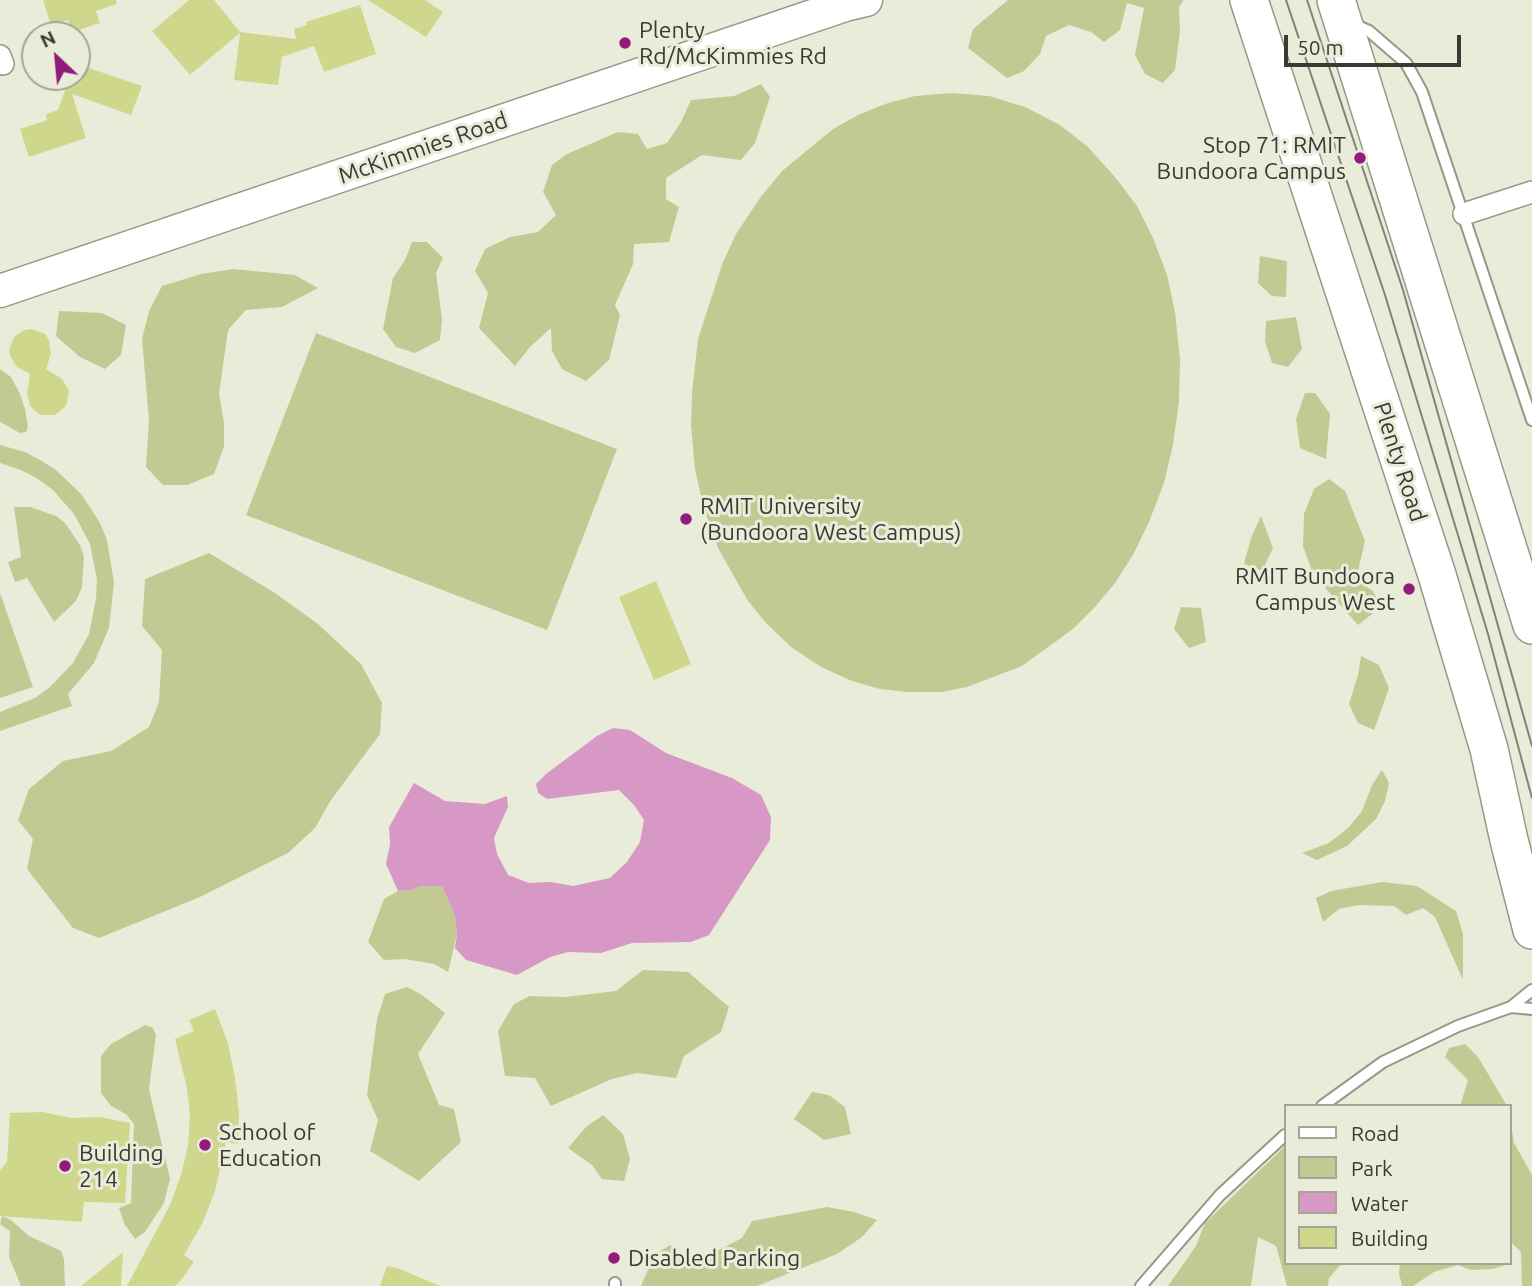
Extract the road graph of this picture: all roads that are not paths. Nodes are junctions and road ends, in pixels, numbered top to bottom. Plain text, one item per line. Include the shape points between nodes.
1 (855, 2) edge
2 (1249, 4) edge
3 (1339, 9) edge
4 (1532, 192) edge
5 (1464, 214) junction
6 (0, 291) edge
7 (1532, 419) edge
8 (1532, 625) edge
9 (1532, 930) edge
10 (1532, 989) edge
11 (1511, 1007) junction
12 (1532, 1009) edge
13 (1325, 1104) edge
14 (1284, 1136) edge
15 (1141, 1286) edge

1 - 6 main road, McKimmies Road
2 - 9 highway, Plenty Road via 1437,575 1489,749
3 - 5 lane via 1406,63 1422,92
3 - 8 highway
4 - 5 street
5 - 7 lane
10 - 11 lane
11 - 12 lane
11 - 13 lane via 1393,1057
14 - 15 lane via 1211,1204

